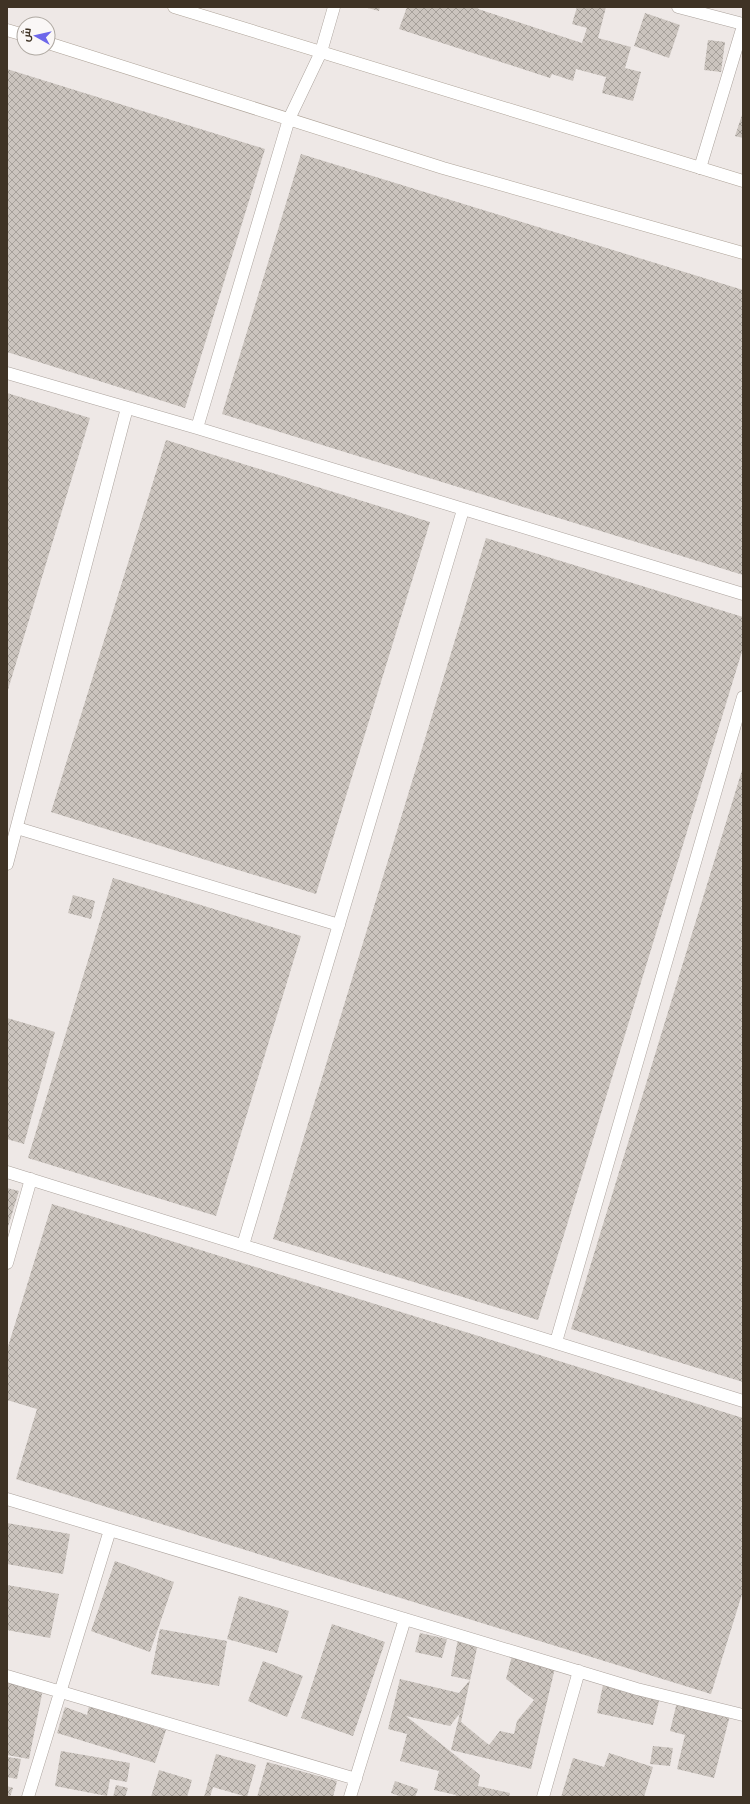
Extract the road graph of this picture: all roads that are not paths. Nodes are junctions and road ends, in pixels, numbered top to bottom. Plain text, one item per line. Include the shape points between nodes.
1 (174, 7) edge
2 (334, 7) edge
3 (678, 7) edge
4 (743, 25) edge
5 (56, 46) edge
6 (321, 52) junction
7 (289, 119) junction
8 (700, 168) junction
9 (743, 181) edge
10 (743, 252) edge
11 (7, 373) edge
12 (127, 408) junction
13 (197, 428) junction
14 (463, 510) junction
15 (743, 594) edge
16 (743, 697) edge
17 (17, 828) junction
18 (7, 864) edge
19 (339, 925) junction
20 (7, 1172) edge
21 (31, 1179) junction
22 (243, 1245) junction
23 (7, 1263) edge
24 (556, 1342) junction
25 (743, 1401) edge
26 (7, 1498) edge
27 (110, 1530) junction
28 (405, 1619) junction
29 (579, 1672) junction
30 (7, 1676) edge
31 (61, 1692) junction
32 (743, 1715) edge
33 (356, 1779) junction
34 (28, 1797) edge
35 (350, 1797) edge
36 (544, 1797) edge

1 - 6 street
2 - 6 street
3 - 4 street
4 - 8 street
5 - 7 street
6 - 7 street
6 - 8 street
7 - 10 street via 443,168
7 - 13 street
8 - 9 street
11 - 12 street
12 - 13 street
12 - 17 street
13 - 14 street
14 - 15 street
14 - 19 street
16 - 24 street
17 - 18 street
17 - 19 street
19 - 22 street
20 - 21 street
21 - 22 street
21 - 23 street
22 - 24 street
24 - 25 street
26 - 27 street
27 - 28 street
27 - 31 street
28 - 29 street
28 - 33 street
29 - 32 street
29 - 36 street
30 - 31 street
31 - 33 street
31 - 34 street
33 - 35 street

